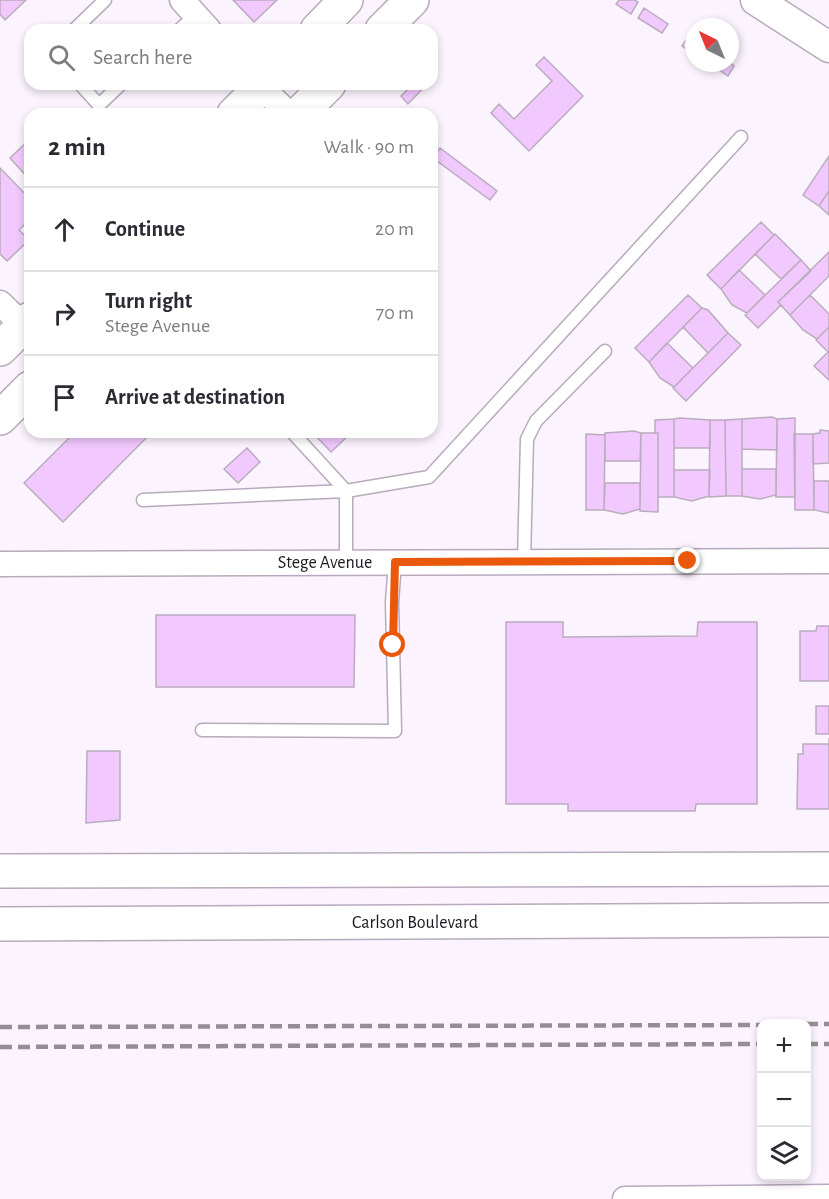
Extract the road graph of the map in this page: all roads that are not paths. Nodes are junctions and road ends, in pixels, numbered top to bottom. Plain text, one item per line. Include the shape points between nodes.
1 (105, 0) edge
2 (346, 0) edge
3 (412, 0) edge
4 (756, 0) edge
5 (80, 24) edge
6 (323, 24) edge
7 (388, 24) edge
8 (829, 47) edge
9 (85, 90) edge
10 (115, 90) edge
11 (256, 90) edge
12 (266, 90) edge
13 (323, 90) edge
14 (240, 108) edge
15 (283, 108) edge
16 (305, 108) edge
17 (741, 137) dead end
18 (0, 303) edge
19 (24, 322) edge
20 (24, 328) edge
21 (0, 349) edge
22 (605, 351) dead end
23 (24, 394) edge
24 (0, 418) edge
25 (297, 438) edge
26 (346, 491) junction
27 (143, 500) dead end
28 (524, 561) junction
29 (829, 561) edge
30 (346, 562) junction
31 (395, 562) junction
32 (0, 564) edge
33 (202, 730) dead end
34 (829, 869) edge
35 (0, 871) edge
36 (829, 920) edge
37 (0, 924) edge
38 (829, 1197) edge
39 (625, 1199) edge

1 - 5 lane
2 - 6 main road
3 - 7 main road
4 - 8 street
9 - 10 lane via 99,105
11 - 14 main road
12 - 15 street
13 - 16 main road
17 - 26 lane via 429,477
18 - 19 street
20 - 21 main road
22 - 28 lane via 536,421 526,439
23 - 24 main road
25 - 26 lane
26 - 27 lane
26 - 30 lane
28 - 29 street, Stege Avenue
28 - 31 street, Stege Avenue
30 - 31 street, Stege Avenue
30 - 32 street, Stege Avenue
31 - 33 lane via 394,731
34 - 35 main road
36 - 37 main road, Carlson Boulevard
38 - 39 street

